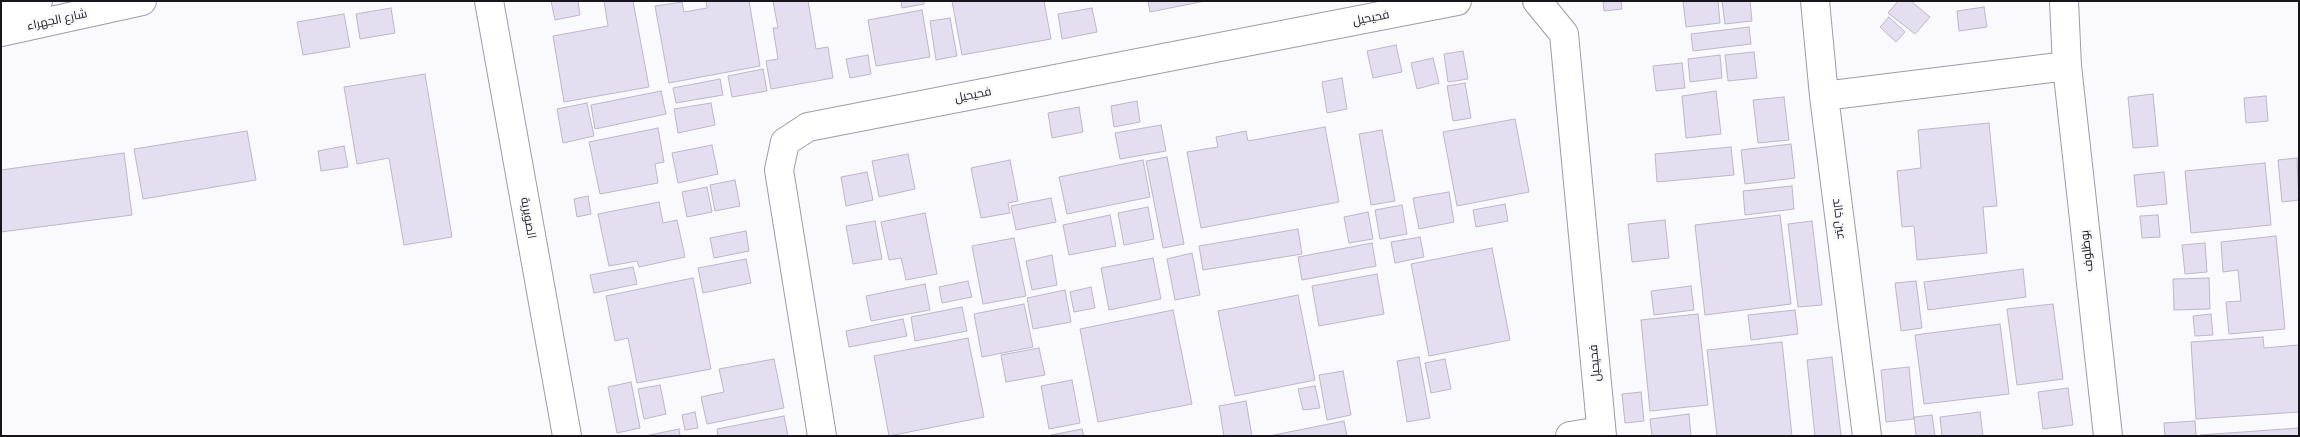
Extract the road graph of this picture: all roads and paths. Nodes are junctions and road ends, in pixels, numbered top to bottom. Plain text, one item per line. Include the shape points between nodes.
1 (38, 1) edge
2 (142, 1) edge
3 (489, 1) edge
4 (1457, 1) edge
5 (1537, 1) edge
6 (1815, 1) edge
7 (2064, 1) edge
8 (1, 8) edge
9 (1, 32) edge
10 (2067, 66) junction
11 (1824, 96) junction
12 (1602, 433) edge
13 (567, 436) edge
14 (822, 436) edge
15 (1570, 436) edge
16 (1867, 436) edge
17 (2108, 436) edge

1 - 8 street, شارع الجهراء
2 - 9 street, شارع الجهراء
3 - 13 street, الصويرية
4 - 14 street, فحيحيل via 808,127 785,142 779,170
5 - 12 street, فحيحيل via 1564,34
6 - 11 street, عين خالد
7 - 10 street, بوظلوف
10 - 11 street
10 - 17 street, بوظلوف
11 - 16 street, عين خالد
12 - 15 street

